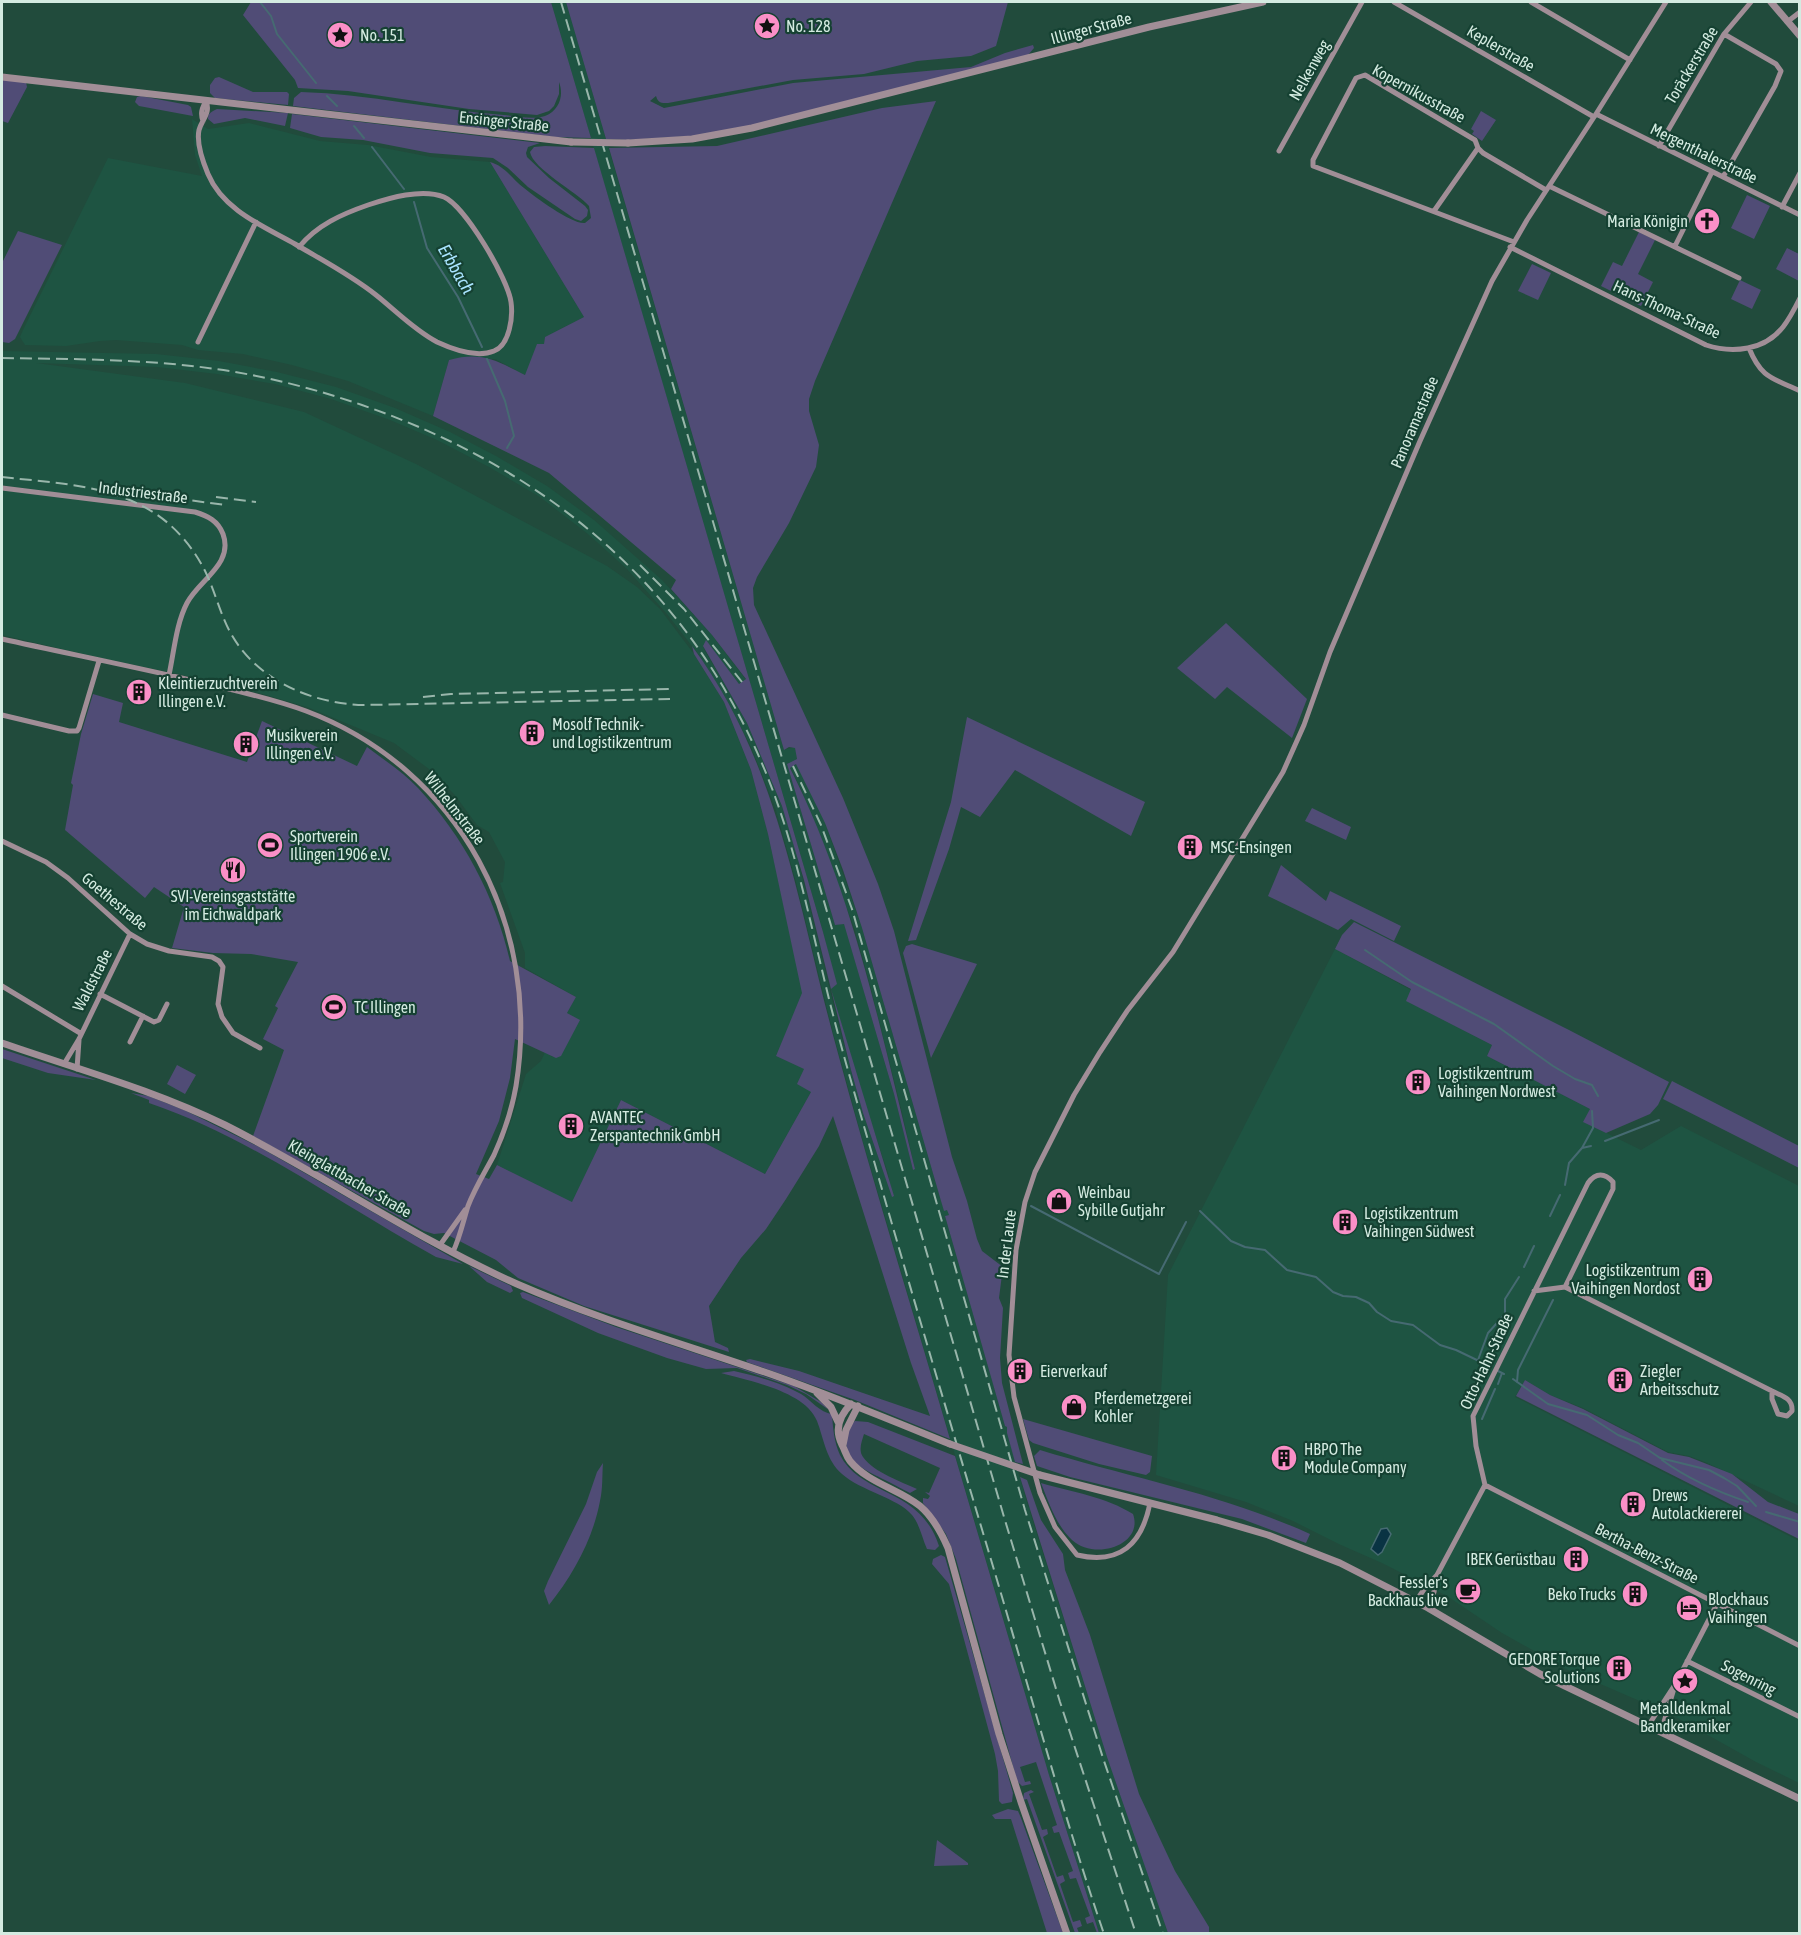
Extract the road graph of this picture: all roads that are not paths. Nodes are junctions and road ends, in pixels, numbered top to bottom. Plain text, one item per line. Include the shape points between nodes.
1 (1263, 2) edge
2 (1362, 2) edge
3 (1394, 2) edge
4 (1531, 2) edge
5 (1666, 2) edge
6 (1751, 2) edge
7 (1771, 2) edge
8 (1800, 12) edge
9 (1787, 22) junction
10 (1724, 34) junction
11 (1800, 36) edge
12 (1629, 60) junction
13 (998, 66) joint
14 (2, 77) edge
15 (206, 101) junction
16 (1595, 116) junction
17 (1659, 146) junction
18 (1478, 148) junction
19 (1279, 151) dead end
20 (1712, 172) junction
21 (1800, 173) edge
22 (1723, 177) junction
23 (1548, 188) junction
24 (1782, 207) junction
25 (1434, 211) junction
26 (1800, 215) edge
27 (256, 222) junction
28 (1512, 245) junction
29 (1675, 246) junction
30 (299, 247) junction
31 (1738, 278) dead end
32 (1800, 298) edge
33 (198, 342) dead end
34 (1749, 348) junction
35 (1800, 391) edge
36 (2, 488) edge
37 (2, 639) edge
38 (99, 661) junction
39 (169, 675) junction
40 (2, 715) edge
41 (2, 841) edge
42 (1222, 872) joint
43 (130, 934) junction
44 (2, 986) edge
45 (100, 994) junction
46 (167, 1004) dead end
47 (143, 1016) junction
48 (79, 1036) junction
49 (130, 1042) dead end
50 (2, 1043) edge
51 (260, 1048) dead end
52 (63, 1064) junction
53 (77, 1069) junction
54 (468, 1206) junction
55 (440, 1245) junction
56 (453, 1252) junction
57 (1565, 1287) junction
58 (1534, 1292) junction
59 (813, 1389) junction
60 (1772, 1391) junction
61 (855, 1405) junction
62 (838, 1423) junction
63 (843, 1445) junction
64 (1485, 1485) junction
65 (1150, 1503) junction
66 (1437, 1575) junction
67 (1416, 1601) junction
68 (1717, 1604) junction
69 (1428, 1608) junction
70 (1800, 1646) edge
71 (1687, 1661) junction
72 (1676, 1683) junction
73 (1800, 1718) edge
74 (1648, 1726) junction
75 (1661, 1732) junction
76 (1800, 1799) edge
77 (1067, 1934) edge

1 - 13 street, Illinger Straße
2 - 19 street, Nelkenweg
3 - 16 street, Keplerstraße
4 - 12 street
5 - 12 street, Panoramastraße
6 - 10 street, Toräckerstraße
7 - 9 street
8 - 9 street
9 - 11 street
10 - 17 street, Toräckerstraße
10 - 22 street via 1776,64 1781,71
12 - 16 street, Panoramastraße
13 - 15 street, Ensinger Straße, bridge via 752,128 692,139 628,143 571,142
14 - 15 street, Ensinger Straße
15 - 27 street via 199,131 203,162 213,184 229,203
16 - 17 street, Mergenthalerstraße
16 - 23 street, Panoramastraße
17 - 20 street, Mergenthalerstraße
18 - 23 street, Kopernikusstraße
18 - 25 street
18 - 25 street, Kopernikusstraße via 1475,140 1365,75 1356,78 1313,166
20 - 22 street, Mergenthalerstraße
20 - 29 street
21 - 24 street
22 - 24 street, Mergenthalerstraße
23 - 28 street, Panoramastraße
23 - 29 street, Kopernikusstraße
24 - 26 street, Mergenthalerstraße
25 - 28 street, Kopernikusstraße
27 - 30 street
27 - 33 street
28 - 34 street, Hans-Thoma-Straße via 1706,345 1726,350
28 - 42 street, Panoramastraße via 1420,441 1287,764
29 - 31 street, Kopernikusstraße
30 - 30 street via 364,285 416,328 454,349 488,352 498,349 507,335 511,318 508,292 467,219 447,198 428,194 360,208 316,230
32 - 34 street, Hans-Thoma-Straße via 1778,333
34 - 35 street via 1762,372
36 - 39 street, Industriestraße via 195,512 216,523 225,552 187,603
37 - 38 street, Wilhelmstraße
38 - 39 street, Wilhelmstraße
38 - 40 street via 76,731
39 - 54 street, Wilhelmstraße via 305,711 376,747 417,779 475,854 511,939 519,981 520,1020 518,1068 509,1115
41 - 43 street, Goethestraße via 46,862
42 - 65 street, In der Laute via 1179,942 1126,1011 1074,1095 1035,1172 1016,1250 1009,1354 1012,1386 1047,1511 1077,1555 1101,1558 1131,1545 1142,1530
43 - 45 street, Waldstraße
43 - 51 street, Goethestraße via 169,951 219,961 223,967 218,1004 222,1017 233,1033
44 - 48 street
45 - 47 street
45 - 48 street, Waldstraße
46 - 47 street via 159,1020 154,1022
47 - 49 street
48 - 52 street, Waldstraße
48 - 53 street, Waldstraße
50 - 52 street, Kleinglattbacher Straße
52 - 53 street, Kleinglattbacher Straße
53 - 55 street, Kleinglattbacher Straße via 149,1093 224,1125
54 - 55 street, Wilhelmstraße
54 - 56 street, Wilhelmstraße
55 - 56 street, Kleinglattbacher Straße
56 - 59 street, Kleinglattbacher Straße via 581,1311
57 - 58 street
57 - 58 street, Otto-Hahn-Straße via 1613,1189 1614,1182 1608,1176 1593,1176 1588,1183
57 - 60 street
58 - 64 street, Otto-Hahn-Straße via 1473,1416
59 - 61 street, Kleinglattbacher Straße
59 - 62 street via 831,1407
60 - 60 street via 1778,1414 1788,1416 1791,1402
61 - 62 street
61 - 63 street
61 - 65 street, Kleinglattbacher Straße, bridge via 1040,1475
62 - 63 street
63 - 77 street via 860,1470 922,1508 943,1537 1017,1791
64 - 66 street
64 - 68 street, Bertha-Benz-Straße
65 - 67 street, Kleinglattbacher Straße via 1268,1535 1340,1563
66 - 67 street
66 - 69 street
67 - 69 street, Kleinglattbacher Straße
68 - 70 street
68 - 71 street
69 - 74 street, Kleinglattbacher Straße via 1540,1674
71 - 72 street
71 - 73 street, Sogenring
72 - 74 street
72 - 75 street
74 - 75 street, Kleinglattbacher Straße
75 - 76 street, Kleinglattbacher Straße

